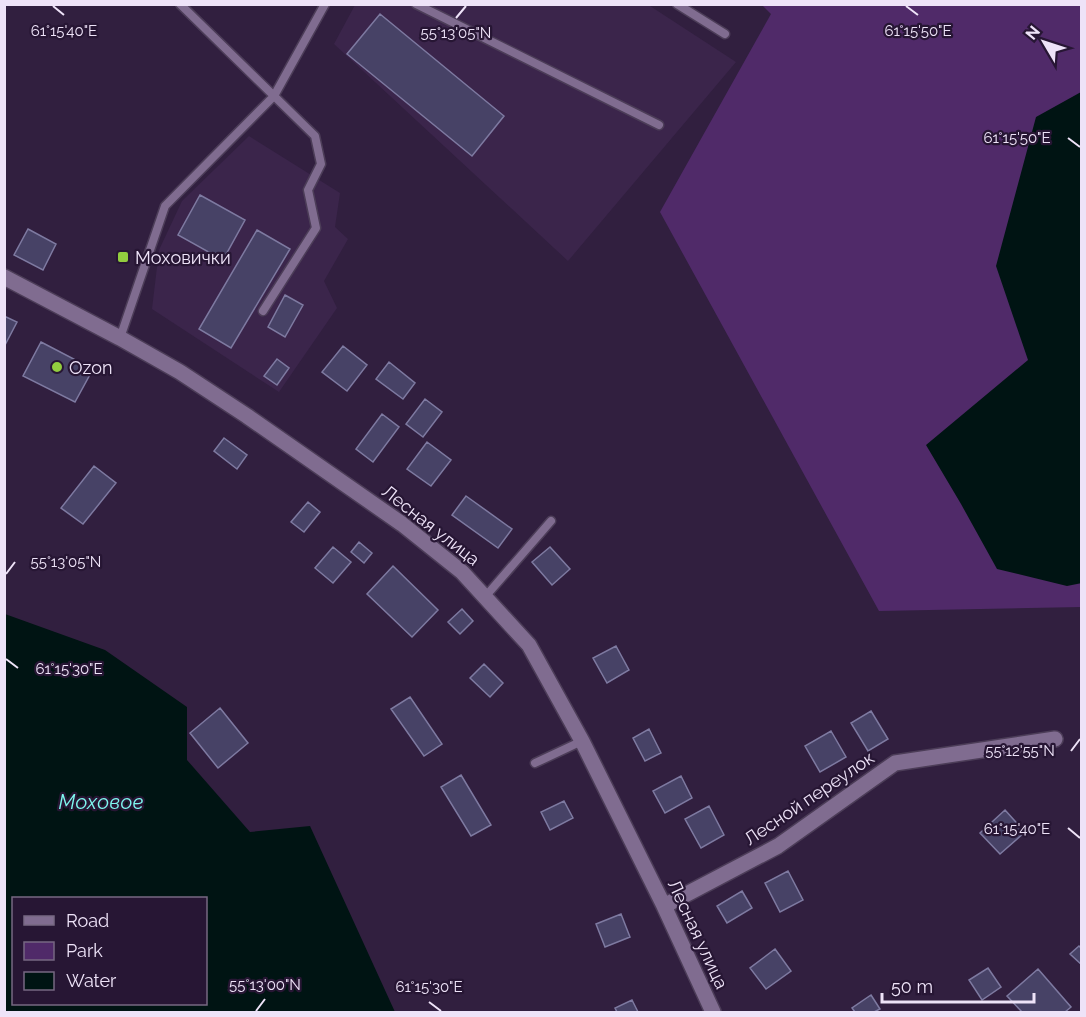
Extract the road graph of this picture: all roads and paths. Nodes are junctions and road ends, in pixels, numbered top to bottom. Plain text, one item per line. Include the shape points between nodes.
1 (180, 4) edge
2 (325, 4) edge
3 (416, 4) edge
4 (677, 4) edge
5 (726, 34) dead end
6 (274, 96) junction
7 (659, 125) dead end
8 (4, 277) edge
9 (263, 311) dead end
10 (120, 338) junction
11 (551, 521) dead end
12 (485, 597) junction
13 (1055, 739) dead end
14 (582, 741) junction
15 (535, 763) dead end
16 (664, 906) junction
17 (713, 1012) edge

1 - 6 lane
2 - 6 lane
3 - 7 lane
4 - 5 lane
6 - 9 lane via 315,136 321,164 308,189 316,228
6 - 10 lane via 165,206
8 - 10 street, Лесная улица
10 - 12 street, Лесная улица via 247,416 402,524 462,572
11 - 12 lane
12 - 14 street, Лесная улица via 528,645
13 - 16 street, Лесной переулок via 895,763 778,846
14 - 15 lane
14 - 16 street, Лесная улица
16 - 17 street, Лесная улица

